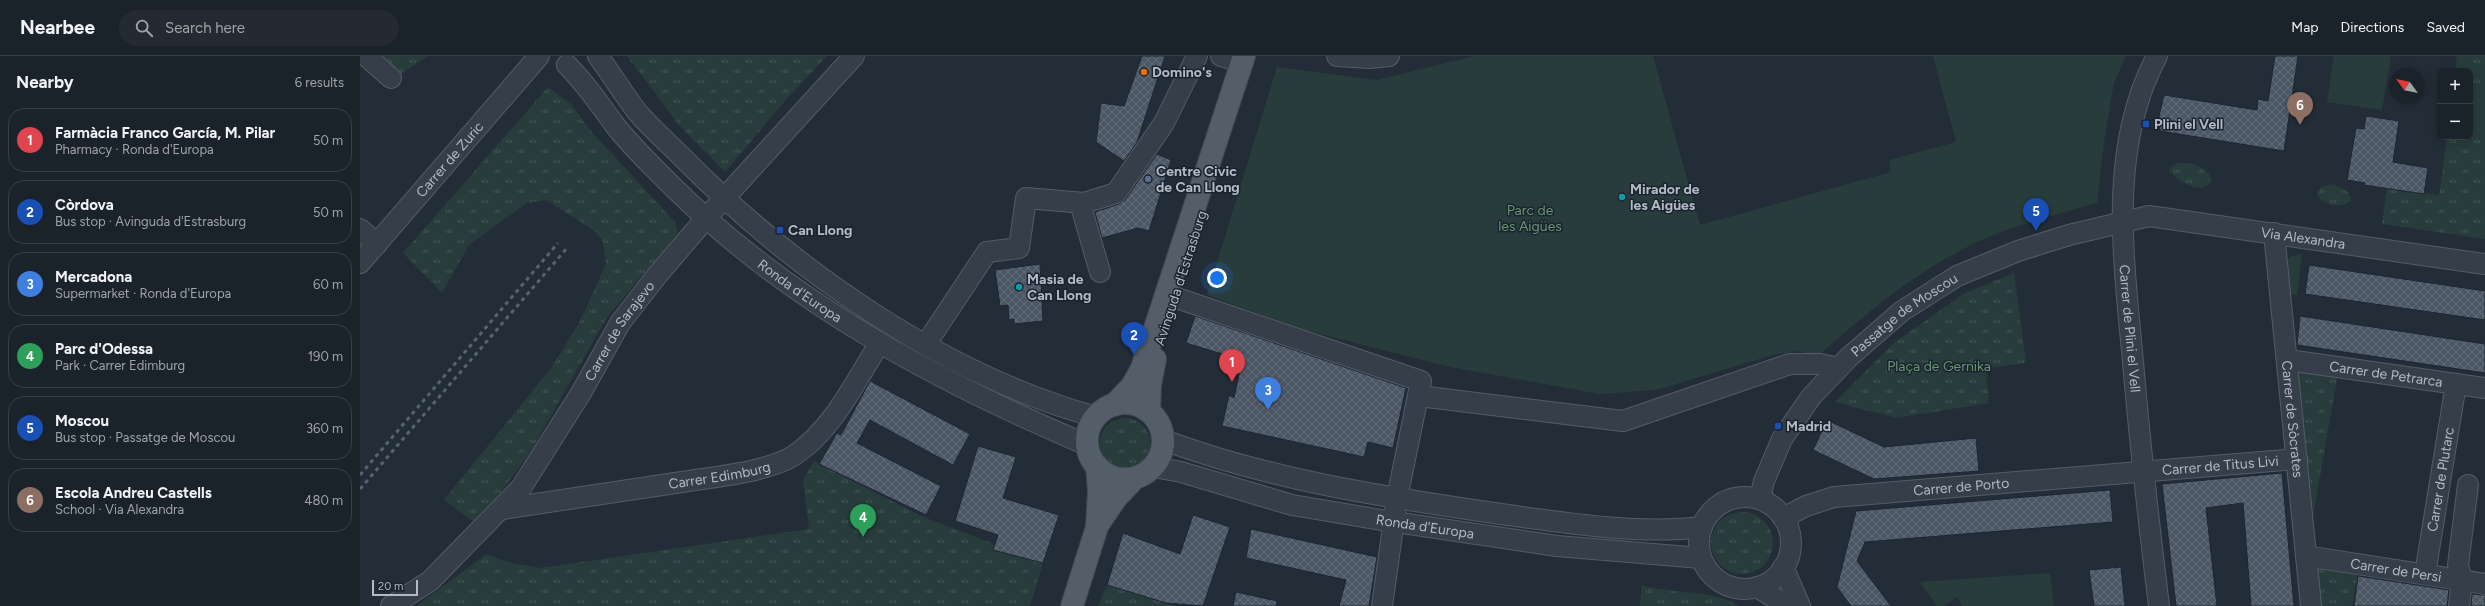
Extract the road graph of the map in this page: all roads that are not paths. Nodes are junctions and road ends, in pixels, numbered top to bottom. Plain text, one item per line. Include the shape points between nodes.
1 (366, 56) edge
2 (539, 56) edge
3 (545, 56) edge
4 (590, 56) edge
5 (598, 56) edge
6 (854, 56) edge
7 (1197, 56) edge
8 (1221, 56) edge
9 (1337, 56) edge
10 (1389, 56) edge
11 (2157, 56) edge
12 (1246, 58) edge
13 (567, 65) junction
14 (391, 78) dead end
15 (724, 199) junction
16 (1080, 203) junction
17 (707, 217) junction
18 (2122, 222) junction
19 (360, 229) edge
20 (2274, 233) junction
21 (377, 244) junction
22 (360, 263) edge
23 (2485, 264) edge
24 (1100, 272) dead end
25 (1174, 297) junction
26 (879, 344) junction
27 (926, 344) junction
28 (2288, 360) junction
29 (1838, 368) junction
30 (2456, 384) junction
31 (2485, 388) edge
32 (1419, 396) junction
33 (1105, 411) junction
34 (1149, 411) junction
35 (1164, 440) junction
36 (1087, 445) junction
37 (2297, 459) junction
38 (1096, 466) junction
39 (1154, 467) junction
40 (2143, 471) junction
41 (1135, 478) junction
42 (2440, 480) junction
43 (2476, 486) edge
44 (1397, 498) junction
45 (1760, 499) junction
46 (502, 509) junction
47 (1783, 518) junction
48 (1394, 522) junction
49 (1097, 527) junction
50 (1702, 527) junction
51 (2306, 556) junction
52 (1701, 558) junction
53 (1783, 567) junction
54 (2425, 574) junction
55 (2462, 580) junction
56 (2485, 584) edge
57 (1757, 587) junction
58 (391, 606) edge
59 (1072, 606) edge
60 (1382, 606) edge
61 (1788, 606) edge
62 (1800, 606) edge
63 (2159, 606) edge
64 (2311, 606) edge
65 (2459, 606) edge

1 - 14 street
2 - 21 street, Carrer de Zuric
3 - 13 street, Ronda d'Europa via 557,64
4 - 13 street via 577,64
5 - 15 street, Ronda d'Europa via 638,112
6 - 15 street, Carrer de Sarajevo
7 - 16 street via 1164,123 1116,193
8 - 12 street
9 - 10 street
11 - 18 street, Carrer de Plini el Vell via 2137,102 2126,156
12 - 25 main road, Avinguda d'Estrasburg
12 - 33 main road, Avinguda d'Estrasburg via 1142,368 1132,386
13 - 17 street, Ronda d'Europa via 585,82 615,125 670,184
15 - 17 street, Carrer de Sarajevo
15 - 27 street, Ronda d'Europa via 780,247 892,326
16 - 24 street
16 - 27 street via 1026,198 1020,248 987,252
17 - 26 street, Ronda d'Europa via 764,265
17 - 46 street, Carrer de Sarajevo via 620,323 581,393 521,488
18 - 20 street, Via Alexandra via 2150,216
18 - 29 street, Passatge de Moscou via 2018,251 1957,276 1902,311
18 - 40 street, Carrer de Plini el Vell
19 - 21 street
20 - 23 street, Via Alexandra
20 - 28 street, Carrer de Sòcrates
21 - 22 street, Carrer de Zuric
25 - 32 street via 1421,381
25 - 34 main road, Avinguda d'Estrasburg via 1154,365
26 - 36 street, Ronda d'Europa via 966,390
26 - 46 street, Carrer Edimburg via 818,437 793,456 732,474
27 - 33 street, Ronda d'Europa via 976,371 1071,409
28 - 30 street, Carrer de Petrarca
28 - 37 street, Carrer de Sòcrates
29 - 32 street via 1820,364 1790,364 1624,421
29 - 45 street, Passatge de Moscou via 1811,397 1782,439 1764,481
30 - 31 street, Carrer de Petrarca
30 - 42 street, Carrer de Plutarc
32 - 44 street
33 - 34 main road via 1132,403
33 - 36 main road via 1089,427
34 - 35 main road via 1161,427
35 - 39 main road via 1162,454
35 - 44 street, Ronda d'Europa via 1202,454 1299,478
36 - 38 main road
37 - 40 street, Carrer de Titus Livi
37 - 51 street, Carrer de Sòcrates
38 - 41 main road via 1114,478
38 - 49 main road via 1099,491
39 - 41 main road
39 - 48 street, Ronda d'Europa via 1181,472 1292,505
40 - 47 street, Carrer de Porto via 1834,497 1806,506
40 - 63 street, Carrer de Plini el Vell
41 - 49 main road via 1116,498
42 - 43 street
42 - 54 street, Carrer de Plutarc
43 - 55 street, Carrer de Plutarc via 2458,565
44 - 48 street
44 - 50 street, Ronda d'Europa via 1561,522 1673,530
45 - 47 street via 1773,507
45 - 50 street via 1738,498 1719,505
46 - 58 street, Carrer de Sarajevo via 430,581
47 - 53 street via 1789,530 1791,543 1789,556
48 - 52 street, Ronda d'Europa via 1557,546
48 - 60 street
49 - 59 main road
50 - 52 street via 1699,542
51 - 54 street, Carrer de Persi
51 - 64 street, Carrer de Sòcrates
52 - 57 street via 1712,575 1730,586 1743,589
53 - 57 street via 1776,576
53 - 62 street
54 - 55 street, Carrer de Persi
55 - 56 street, Carrer de Persi
55 - 65 street, Carrer de Plutarc
57 - 61 street

